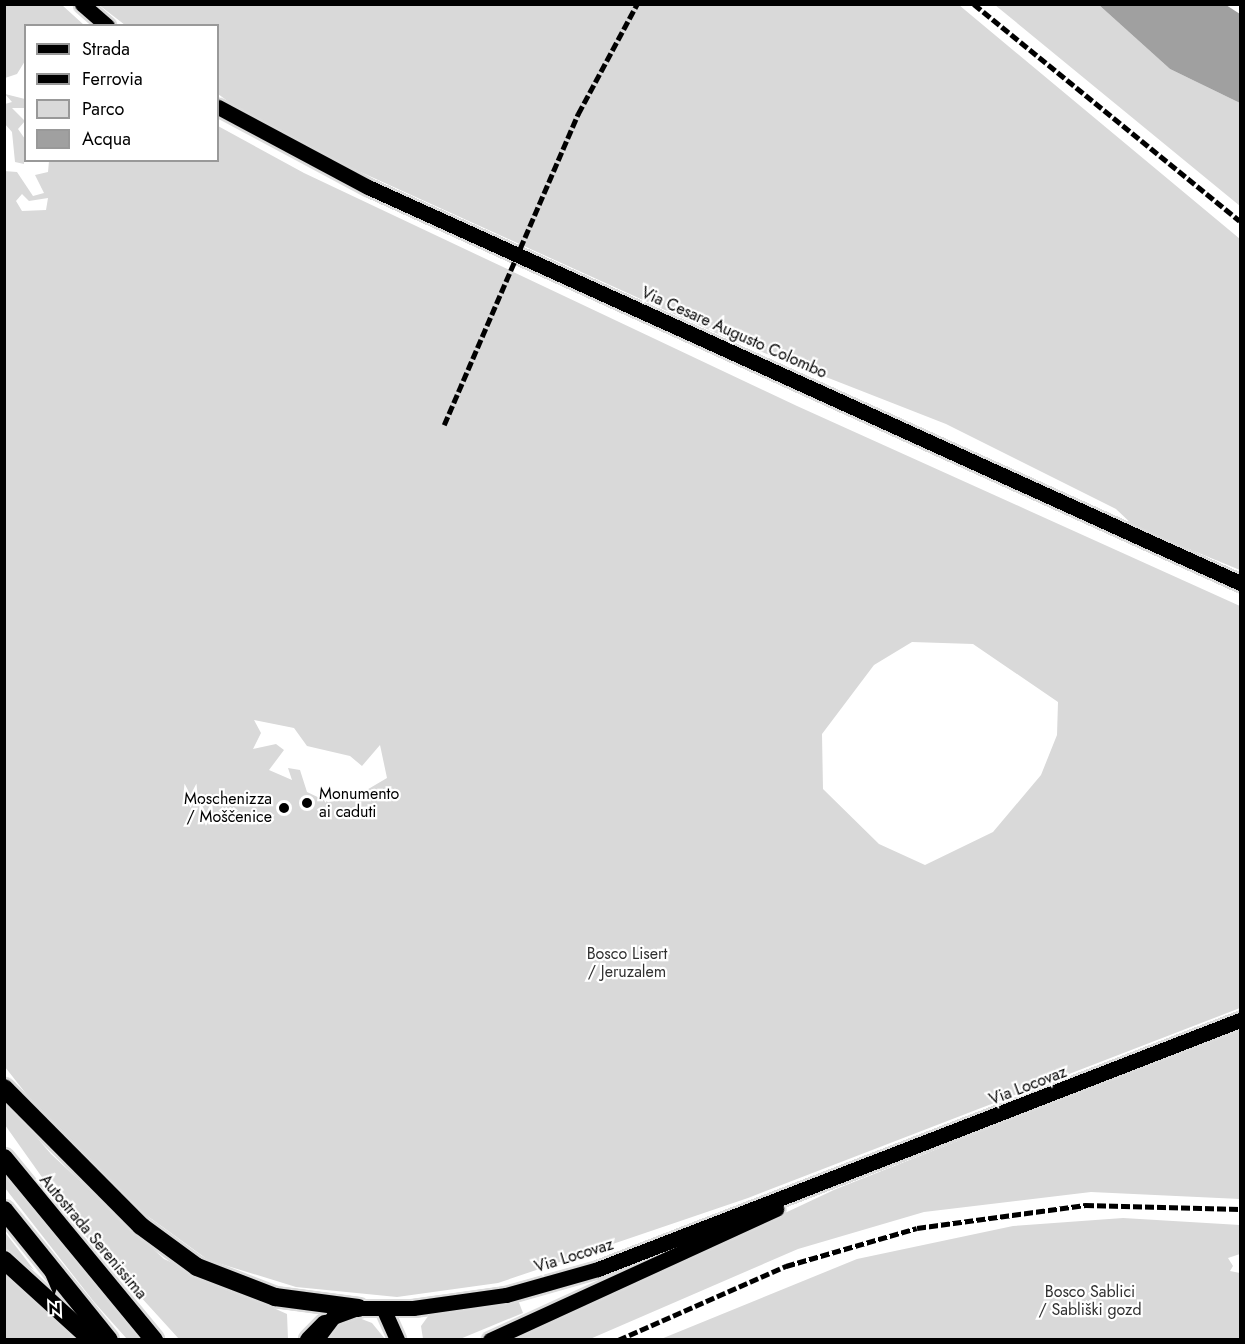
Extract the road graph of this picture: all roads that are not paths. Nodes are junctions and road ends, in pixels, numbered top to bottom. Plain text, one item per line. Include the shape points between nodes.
1 (82, 4) edge
2 (105, 24) edge
3 (219, 108) edge
4 (1240, 582) edge
5 (1240, 1020) edge
6 (4, 1088) edge
7 (4, 1158) edge
8 (827, 1183) junction
9 (4, 1210) edge
10 (4, 1260) edge
11 (358, 1308) junction
12 (383, 1308) junction
13 (322, 1332) edge
14 (92, 1340) edge
15 (109, 1340) edge
16 (154, 1340) edge
17 (309, 1340) edge
18 (398, 1340) edge
19 (490, 1340) edge

1 - 2 main road
3 - 4 main road, Via Cesare Augusto Colombo via 368,187
5 - 8 main road, Via Locovaz
6 - 11 highway via 141,1226 197,1267 275,1297
7 - 16 highway, Autostrada Serenissima
8 - 12 main road, Via Locovaz via 597,1269 507,1295
8 - 19 main road, Via Locovaz via 699,1247
9 - 15 highway
10 - 14 highway
11 - 12 main road, Via Locovaz
11 - 13 main road, Via Locovaz
12 - 18 main road
13 - 17 highway

